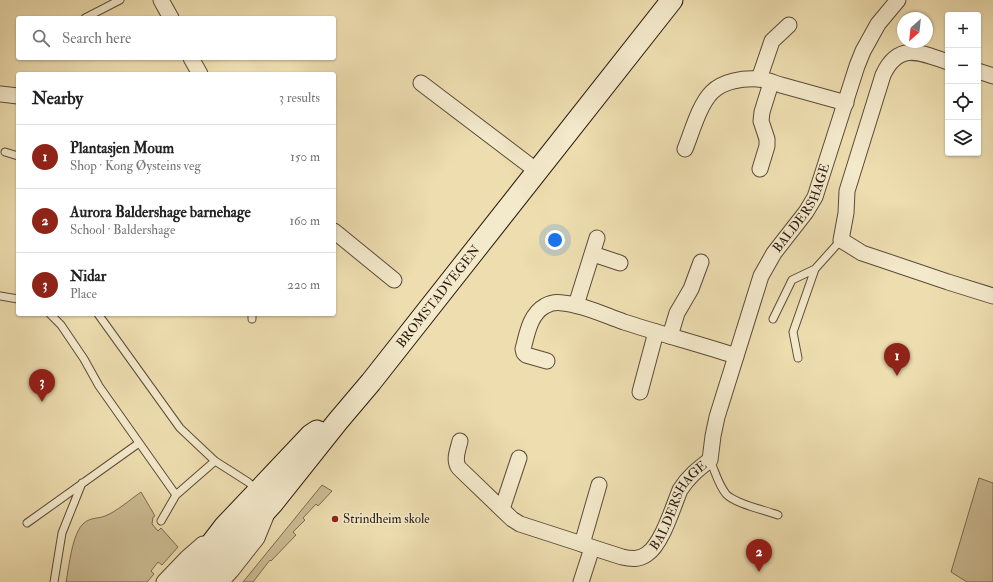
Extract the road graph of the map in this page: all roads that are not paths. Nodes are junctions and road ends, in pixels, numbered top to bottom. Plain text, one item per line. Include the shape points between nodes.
1 (120, 0) edge
2 (161, 0) edge
3 (672, 0) edge
4 (898, 0) edge
5 (89, 16) edge
6 (170, 16) edge
7 (789, 26) dead end
8 (192, 60) edge
9 (945, 61) edge
10 (199, 72) edge
11 (981, 72) edge
12 (993, 76) edge
13 (765, 81) junction
14 (421, 83) dead end
15 (0, 94) edge
16 (16, 96) edge
17 (846, 102) junction
18 (685, 150) dead end
19 (5, 152) dead end
20 (16, 155) edge
21 (760, 169) dead end
22 (537, 171) junction
23 (336, 233) edge
24 (597, 238) dead end
25 (841, 240) junction
26 (593, 254) junction
27 (701, 262) dead end
28 (620, 263) dead end
29 (815, 270) junction
30 (394, 280) dead end
31 (0, 296) edge
32 (993, 296) edge
33 (16, 299) edge
34 (576, 305) junction
35 (52, 316) edge
36 (99, 316) edge
37 (773, 319) dead end
38 (663, 334) junction
39 (736, 356) junction
40 (798, 358) dead end
41 (547, 361) dead end
42 (640, 392) dead end
43 (460, 441) dead end
44 (139, 443) junction
45 (519, 458) dead end
46 (710, 460) junction
47 (215, 461) junction
48 (82, 483) junction
49 (599, 485) dead end
50 (176, 495) junction
51 (265, 497) junction
52 (502, 509) junction
53 (778, 515) dead end
54 (161, 521) dead end
55 (27, 523) dead end
56 (224, 527) junction
57 (587, 546) junction
58 (54, 582) edge
59 (164, 582) edge
60 (182, 582) edge
61 (200, 582) edge
62 (220, 582) edge
63 (581, 582) edge

1 - 5 lane
2 - 6 street
3 - 22 main road, BROMSTADVEGEN
4 - 17 street, BALDERSHAGE via 878,24 863,51
7 - 13 street via 772,41
8 - 10 street
9 - 25 street via 914,52 897,56 887,66 847,191
11 - 12 street
13 - 17 street
13 - 18 street via 743,79 721,85 713,91 700,110
13 - 21 street via 761,121 767,146
14 - 22 street
15 - 16 street
17 - 39 street, BALDERSHAGE via 815,196 766,265
19 - 20 lane
22 - 51 main road, BROMSTADVEGEN via 371,382 338,420 312,434
23 - 30 street
24 - 26 street
25 - 29 lane
25 - 32 street via 862,253
26 - 28 street
26 - 34 street
27 - 38 street via 691,289
29 - 37 lane via 792,280
29 - 40 lane via 793,332
31 - 33 lane
34 - 38 street
34 - 41 street via 552,303 541,309 532,321 524,353
35 - 44 lane via 61,325
36 - 47 lane via 180,428
38 - 39 street
38 - 42 street
39 - 46 street, BALDERSHAGE via 717,418
43 - 52 street, BALDERSHAGE via 456,464
44 - 48 lane
44 - 50 lane
45 - 52 street
46 - 53 lane via 727,495
46 - 57 street, BALDERSHAGE via 690,476 680,490 659,540 648,554 631,559
47 - 50 lane
47 - 51 lane via 248,482
48 - 55 lane
48 - 58 lane via 62,533
49 - 57 street
50 - 54 lane
51 - 56 main road, BROMSTADVEGEN
51 - 61 main road, BROMSTADVEGEN
51 - 62 street, BROMSTADVEGEN via 256,538
52 - 57 street, BALDERSHAGE via 520,524
56 - 59 street, BROMSTADVEGEN via 187,558
56 - 60 main road, BROMSTADVEGEN
57 - 63 street

